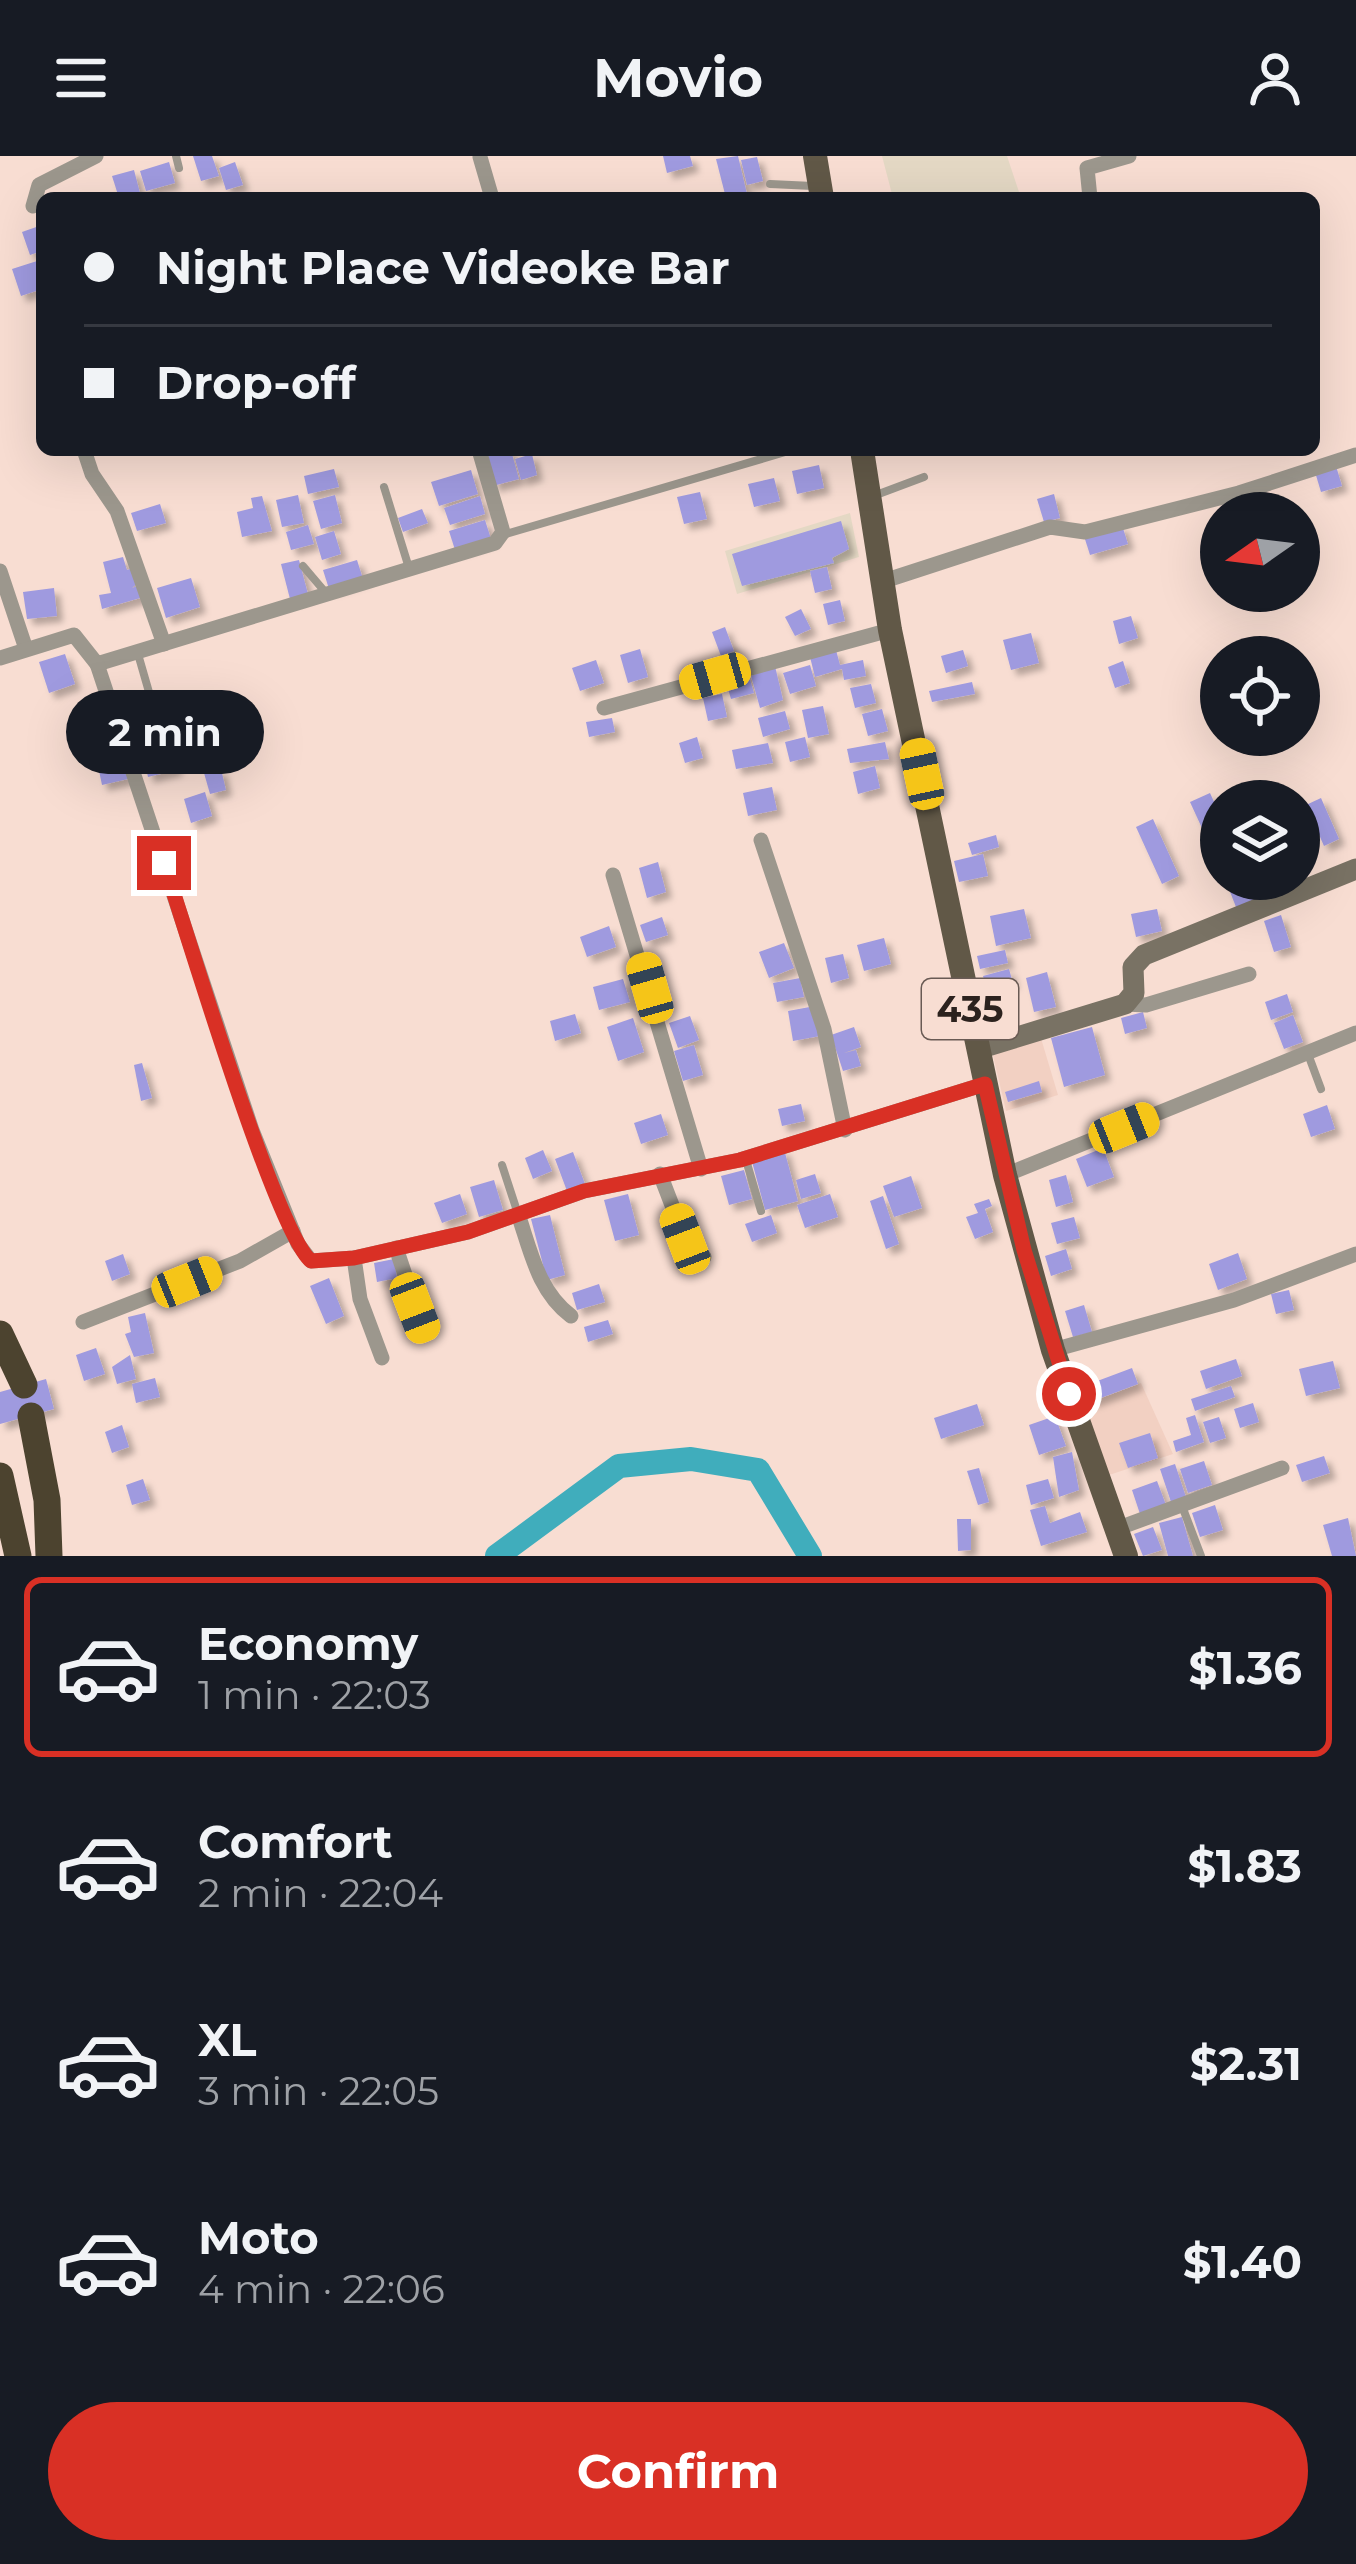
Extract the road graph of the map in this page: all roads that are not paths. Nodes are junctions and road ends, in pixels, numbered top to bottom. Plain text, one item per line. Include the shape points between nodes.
1 (96, 156) edge
2 (176, 156) edge
3 (815, 156) edge
4 (1129, 156) edge
5 (480, 157) edge
6 (179, 168) dead end
7 (770, 184) dead end
8 (37, 192) edge
9 (490, 192) edge
10 (821, 192) edge
11 (1089, 192) edge
12 (36, 196) edge
13 (33, 206) dead end
14 (1356, 455) edge
15 (86, 456) edge
16 (481, 456) edge
17 (772, 456) edge
18 (863, 456) edge
19 (924, 477) dead end
20 (384, 487) dead end
21 (1242, 492) edge
22 (869, 498) junction
23 (1200, 503) edge
24 (502, 535) junction
25 (304, 566) dead end
26 (410, 570) junction
27 (0, 571) edge
28 (884, 581) junction
29 (327, 595) junction
30 (890, 630) junction
31 (164, 644) junction
32 (26, 649) junction
33 (137, 652) junction
34 (0, 658) edge
35 (98, 664) junction
36 (151, 699) dead end
37 (604, 708) dead end
38 (119, 730) junction
39 (86, 742) dead end
40 (761, 840) dead end
41 (1356, 869) edge
42 (613, 875) dead end
43 (1268, 900) edge
44 (1271, 907) junction
45 (1249, 974) dead end
46 (1126, 1004) junction
47 (1356, 1033) edge
48 (978, 1049) junction
49 (1308, 1053) junction
50 (985, 1084) junction
51 (1321, 1089) dead end
52 (845, 1130) junction
53 (746, 1158) junction
54 (502, 1166) dead end
55 (701, 1169) junction
56 (660, 1174) junction
57 (1005, 1175) junction
58 (761, 1210) dead end
59 (518, 1214) junction
60 (293, 1232) junction
61 (396, 1248) junction
62 (1356, 1254) edge
63 (704, 1257) dead end
64 (354, 1258) junction
65 (571, 1316) dead end
66 (83, 1322) dead end
67 (424, 1331) dead end
68 (0, 1334) edge
69 (1053, 1350) junction
70 (382, 1358) dead end
71 (24, 1385) dead end
72 (31, 1416) dead end
73 (1282, 1468) dead end
74 (0, 1476) edge
75 (1182, 1505) junction
76 (1116, 1529) junction
77 (18, 1556) edge
78 (49, 1556) edge
79 (1126, 1556) edge
80 (1201, 1556) edge

1 - 8 street
2 - 6 lane
3 - 10 main road
4 - 11 street via 1087,168
5 - 9 street
7 - 10 lane
12 - 13 street
14 - 21 street
15 - 31 street via 117,511
16 - 24 street
17 - 24 lane
18 - 22 main road, 435
19 - 22 lane
20 - 26 lane
22 - 28 main road, 435
23 - 28 street via 1084,532 1050,527
24 - 26 street
25 - 29 lane
26 - 29 street
27 - 32 street
28 - 30 main road, 435
29 - 31 street
30 - 37 street
30 - 48 main road, 435
31 - 33 street
32 - 34 street
32 - 35 street via 74,635
33 - 35 street
33 - 36 lane
35 - 38 street
38 - 39 lane
38 - 60 street
40 - 52 street via 824,1029
41 - 44 street
42 - 55 street
43 - 44 lane
44 - 46 street via 1144,955 1133,967 1134,994
45 - 46 street
46 - 48 street
47 - 49 street
48 - 50 main road, 435
49 - 51 lane
49 - 57 street
50 - 52 street
50 - 57 main road, 435
52 - 53 street
53 - 55 street
53 - 58 lane
54 - 59 lane
55 - 56 street
56 - 59 street
56 - 63 street via 685,1239
57 - 69 main road, 435
59 - 61 street
59 - 65 street via 542,1283
60 - 64 street via 311,1261
60 - 66 street
61 - 64 street
61 - 67 street
62 - 69 street via 1234,1300
64 - 70 street
68 - 71 highway
69 - 76 main road, 435
72 - 78 highway
73 - 75 street
74 - 77 highway
75 - 76 street
75 - 80 lane
76 - 79 main road, 435

